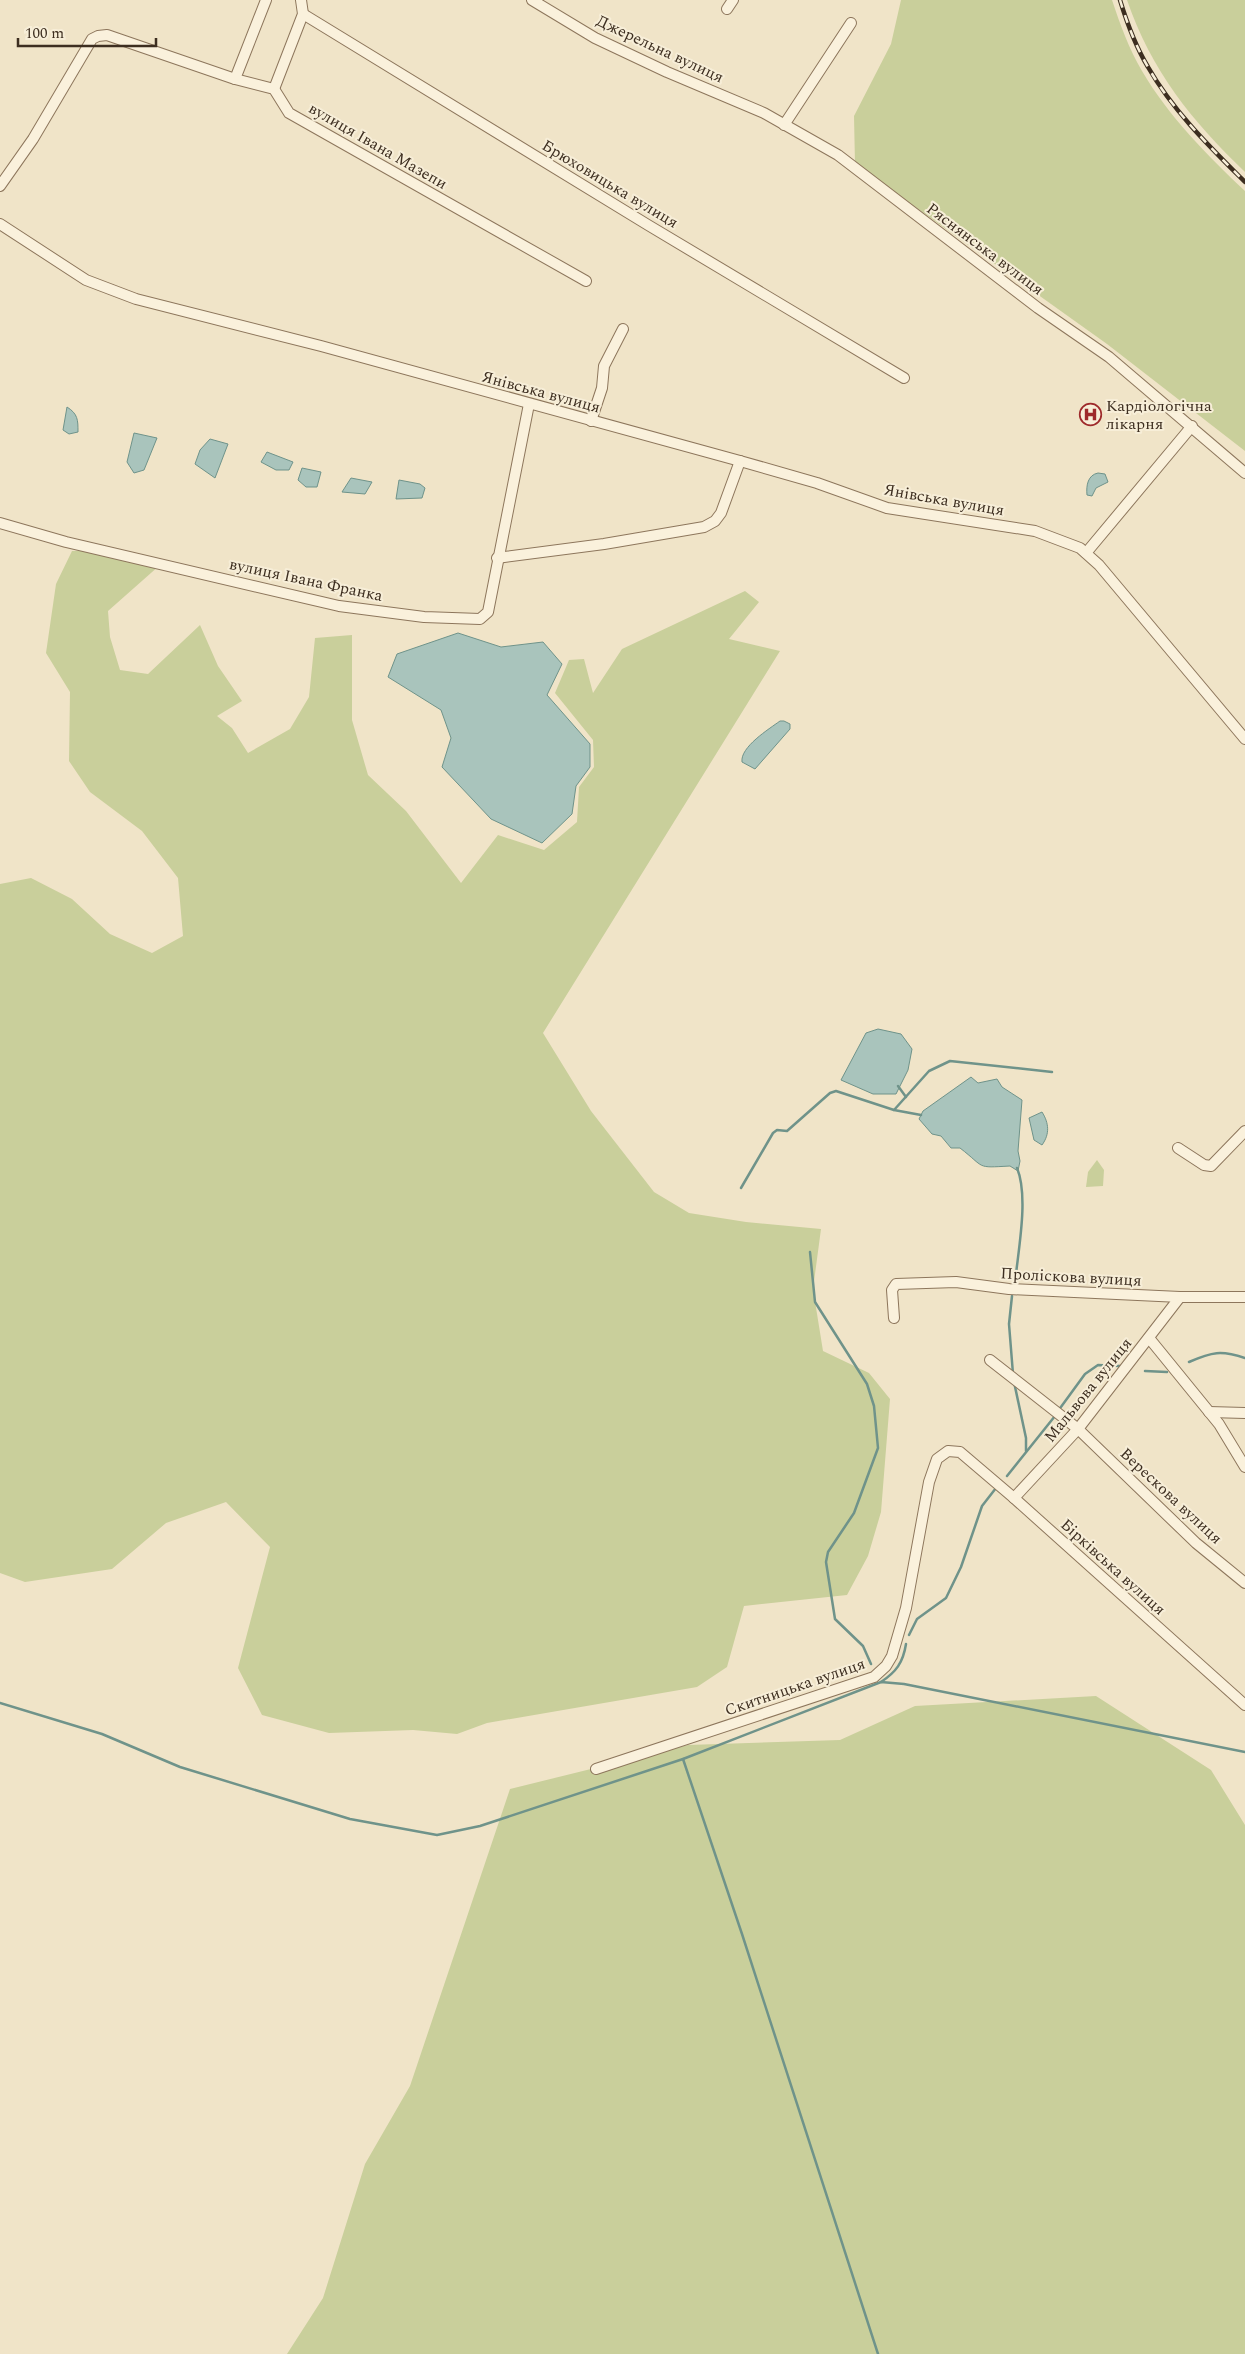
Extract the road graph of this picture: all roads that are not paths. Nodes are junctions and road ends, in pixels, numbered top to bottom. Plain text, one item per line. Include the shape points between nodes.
1 (266, 0) edge
2 (301, 0) edge
3 (532, 0) edge
4 (303, 14) junction
5 (851, 23) dead end
6 (235, 79) junction
7 (274, 89) junction
8 (752, 107) joint
9 (784, 125) junction
10 (0, 186) edge
11 (0, 224) edge
12 (586, 281) dead end
13 (622, 329) dead end
14 (904, 378) dead end
15 (528, 404) junction
16 (591, 421) junction
17 (1192, 426) junction
18 (740, 461) junction
19 (1245, 473) edge
20 (0, 523) edge
21 (1086, 553) junction
22 (497, 558) junction
23 (1245, 739) edge
24 (1245, 1131) edge
25 (1178, 1148) dead end
26 (1180, 1297) junction
27 (1245, 1297) edge
28 (894, 1318) dead end
29 (1149, 1338) junction
30 (990, 1360) dead end
31 (1209, 1412) junction
32 (1245, 1413) edge
33 (1078, 1429) junction
34 (960, 1452) joint
35 (1245, 1467) edge
36 (1014, 1498) junction
37 (1245, 1583) edge
38 (1245, 1705) edge
39 (596, 1769) dead end

1 - 6 street
2 - 4 street
3 - 8 street, Джерельна вулиця via 595,38
4 - 7 street
4 - 14 street, Брюховицька вулиця
5 - 9 street
6 - 7 street
6 - 10 street via 107,35 98,36 92,39 33,139
7 - 12 street, вулиця Івана Мазепи via 289,113
8 - 9 street, Ряснянська вулиця
9 - 17 street, Ряснянська вулиця via 838,155 1038,308 1109,356
11 - 15 street, Янівська вулиця via 86,280 136,299
13 - 16 street via 604,366 602,388
15 - 16 street, Янівська вулиця
15 - 22 street, вулиця Івана Франка
16 - 18 street, Янівська вулиця
17 - 19 street, Ряснянська вулиця
17 - 21 street
18 - 21 street, Янівська вулиця via 887,508 1035,531
18 - 22 street via 721,513 704,527
20 - 22 street, вулиця Івана Франка via 66,542 339,606 424,617 480,619 488,612
21 - 23 street, Янівська вулиця via 1100,565
24 - 25 street via 1211,1166
26 - 27 street, Проліскова вулиця
26 - 28 street, Проліскова вулиця via 1009,1290 956,1282 896,1284 892,1290
26 - 29 street, Мальвова вулиця
29 - 31 street
29 - 33 street, Мальвова вулиця
30 - 33 street, Верескова вулиця
31 - 32 street
31 - 35 street
33 - 36 street, Мальвова вулиця
33 - 37 street, Верескова вулиця via 1196,1543
34 - 36 street, Бірківська вулиця
34 - 39 street, Скитницька вулиця via 948,1451 937,1459 929,1482 908,1598 892,1656 874,1677
36 - 38 street, Бірківська вулиця

